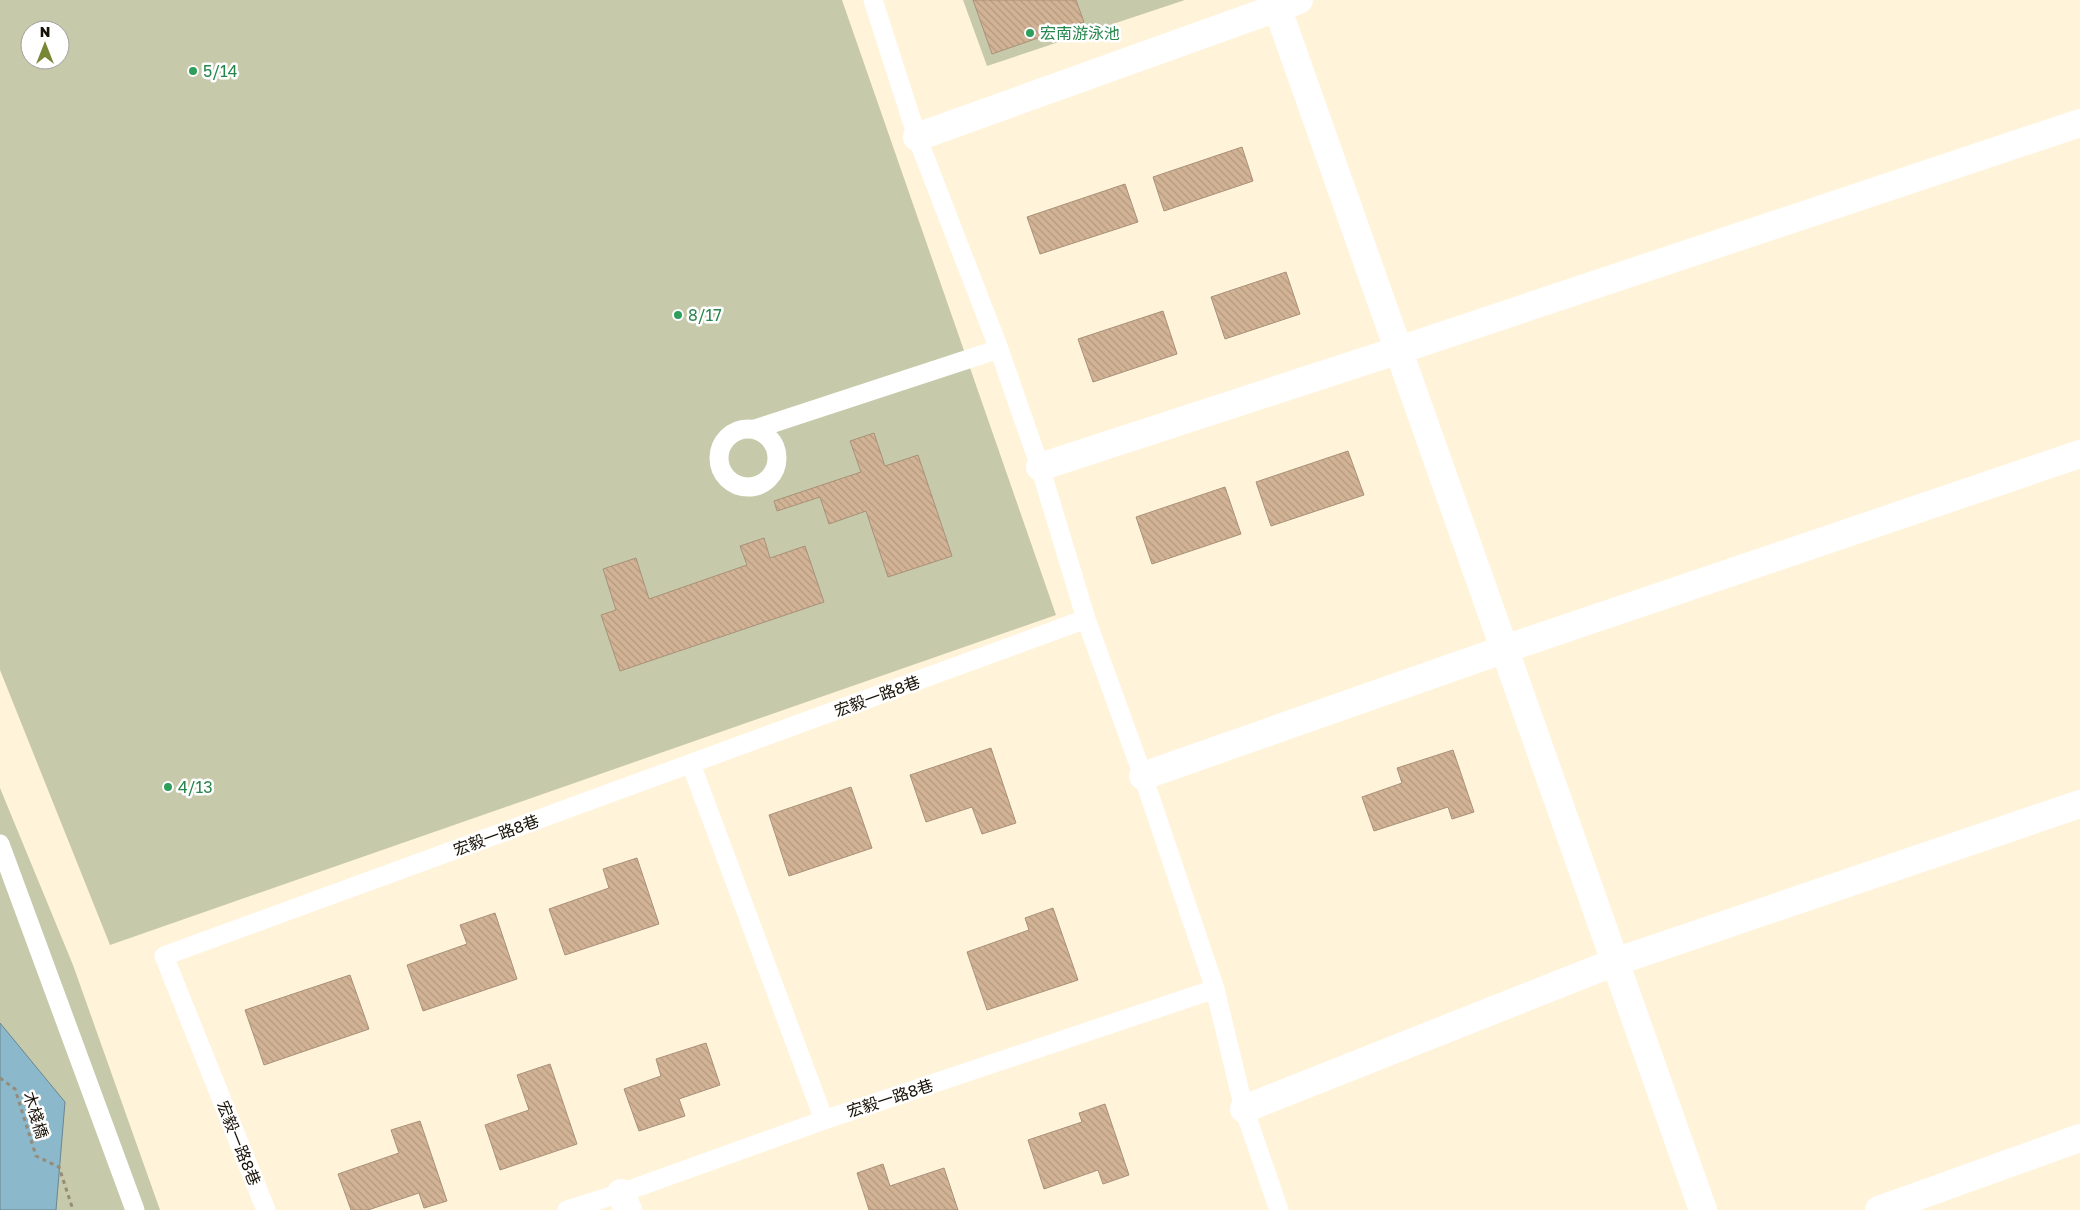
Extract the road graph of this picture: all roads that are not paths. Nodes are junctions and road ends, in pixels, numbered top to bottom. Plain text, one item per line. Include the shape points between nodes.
1 (873, 0) edge
2 (1288, 4) edge
3 (2080, 123) edge
4 (917, 137) junction
5 (999, 350) junction
6 (1399, 350) junction
7 (755, 429) dead end
8 (2080, 454) edge
9 (1040, 467) junction
10 (1086, 619) junction
11 (1505, 649) junction
12 (690, 764) junction
13 (1143, 776) junction
14 (2080, 804) edge
15 (0, 844) edge
16 (1615, 962) junction
17 (1215, 989) junction
18 (1244, 1109) junction
19 (824, 1120) junction
20 (2080, 1138) edge
21 (625, 1202) edge
22 (134, 1210) edge
23 (266, 1210) edge
24 (567, 1210) edge
25 (1279, 1210) edge
26 (1703, 1210) edge
27 (1879, 1210) edge

1 - 4 lane
2 - 4 street
2 - 6 street
3 - 6 street
4 - 5 lane
5 - 7 lane
5 - 9 lane
6 - 9 street
6 - 11 street
8 - 11 street
9 - 10 lane
10 - 12 lane, 宏毅一路8巷
10 - 13 lane
11 - 13 street
11 - 16 street
12 - 19 lane
12 - 23 lane, 宏毅一路8巷 via 164,956
13 - 17 lane
14 - 16 street
15 - 22 lane
16 - 18 street
16 - 26 street
17 - 18 lane
17 - 19 lane, 宏毅一路8巷
18 - 25 lane
19 - 21 lane, 宏毅一路8巷
20 - 27 street
21 - 24 lane, 宏毅一路8巷

